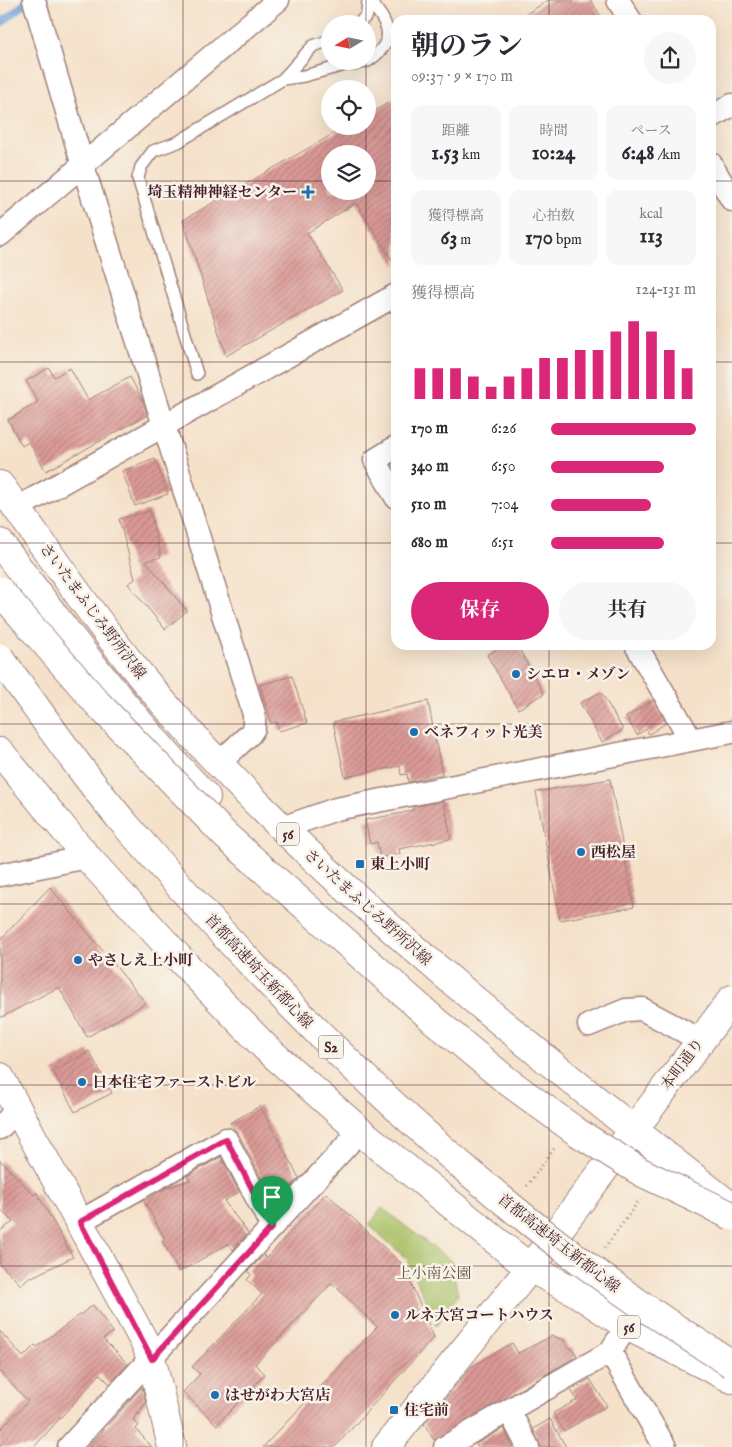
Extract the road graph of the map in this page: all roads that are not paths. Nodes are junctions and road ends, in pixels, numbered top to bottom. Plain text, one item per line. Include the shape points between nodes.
1 (34, 0) edge
2 (278, 0) edge
3 (369, 0) edge
4 (618, 0) edge
5 (366, 15) edge
6 (627, 15) edge
7 (321, 43) edge
8 (376, 53) edge
9 (322, 70) edge
10 (283, 79) junction
11 (732, 105) edge
12 (716, 114) edge
13 (83, 166) junction
14 (716, 173) edge
15 (732, 200) edge
16 (0, 236) edge
17 (391, 298) edge
18 (197, 374) dead end
19 (165, 424) junction
20 (391, 450) edge
21 (0, 485) edge
22 (391, 488) edge
23 (17, 508) junction
24 (0, 543) edge
25 (0, 591) edge
26 (639, 650) edge
27 (0, 658) edge
28 (0, 682) edge
29 (732, 732) edge
30 (690, 740) junction
31 (0, 752) edge
32 (69, 752) junction
33 (219, 764) junction
34 (282, 828) junction
35 (88, 856) junction
36 (0, 875) edge
37 (368, 962) junction
38 (732, 999) edge
39 (588, 1025) dead end
40 (700, 1040) junction
41 (0, 1077) edge
42 (9, 1118) edge
43 (633, 1130) junction
44 (360, 1131) junction
45 (732, 1207) edge
46 (732, 1216) edge
47 (80, 1222) junction
48 (272, 1227) junction
49 (530, 1268) junction
50 (627, 1326) junction
51 (610, 1352) junction
52 (152, 1359) junction
53 (732, 1364) edge
54 (732, 1379) edge
55 (509, 1410) junction
56 (69, 1447) edge
57 (172, 1447) edge
58 (386, 1447) edge
59 (445, 1447) edge
60 (528, 1447) edge
61 (664, 1447) edge

1 - 13 street
2 - 13 street
3 - 5 lane
3 - 8 lane via 385,20 388,34
4 - 6 street
7 - 10 lane via 313,46
9 - 10 lane
10 - 18 lane via 178,142 153,151 138,178
11 - 12 street
13 - 16 street
13 - 19 street
14 - 15 street
17 - 19 street
19 - 23 street
19 - 33 street via 254,714 254,728 250,734
20 - 22 street via 375,460
21 - 23 main road, さいたまふじみ野所沢線 / 56
23 - 33 main road, さいたまふじみ野所沢線 / 56 via 149,685
24 - 37 main road, bridge via 141,725 198,789 291,880
25 - 37 main road, bridge via 98,704 226,836
26 - 30 street
27 - 32 main road, 首都高速埼玉新都心線 / S2, bridge
28 - 32 main road, bridge
29 - 30 street
30 - 34 street via 336,810
31 - 35 main road, 56
32 - 53 main road, 首都高速埼玉新都心線 / S2, bridge via 138,839 306,1023 379,1094 456,1162 615,1288
33 - 34 main road, さいたまふじみ野所沢線 / 56
34 - 43 main road, さいたまふじみ野所沢線 / 56 via 357,900
35 - 36 street
35 - 44 main road, 56 via 265,1047
37 - 46 main road, bridge via 506,1080 577,1132 641,1172
38 - 40 main road, 本町通り
39 - 40 street via 626,1010 642,1009
40 - 43 main road, 本町通り
41 - 42 main road
42 - 47 main road
43 - 45 main road, さいたまふじみ野所沢線 / 56
43 - 49 main road, 本町通り
44 - 48 street
44 - 49 main road, 56
47 - 48 street via 226,1139
47 - 52 main road
48 - 52 street
49 - 50 main road, 56 via 574,1291
49 - 58 main road, 本町通り
50 - 51 street
50 - 54 main road, 56
51 - 55 street
51 - 61 street
52 - 56 street
52 - 57 main road
55 - 59 street
55 - 60 street

